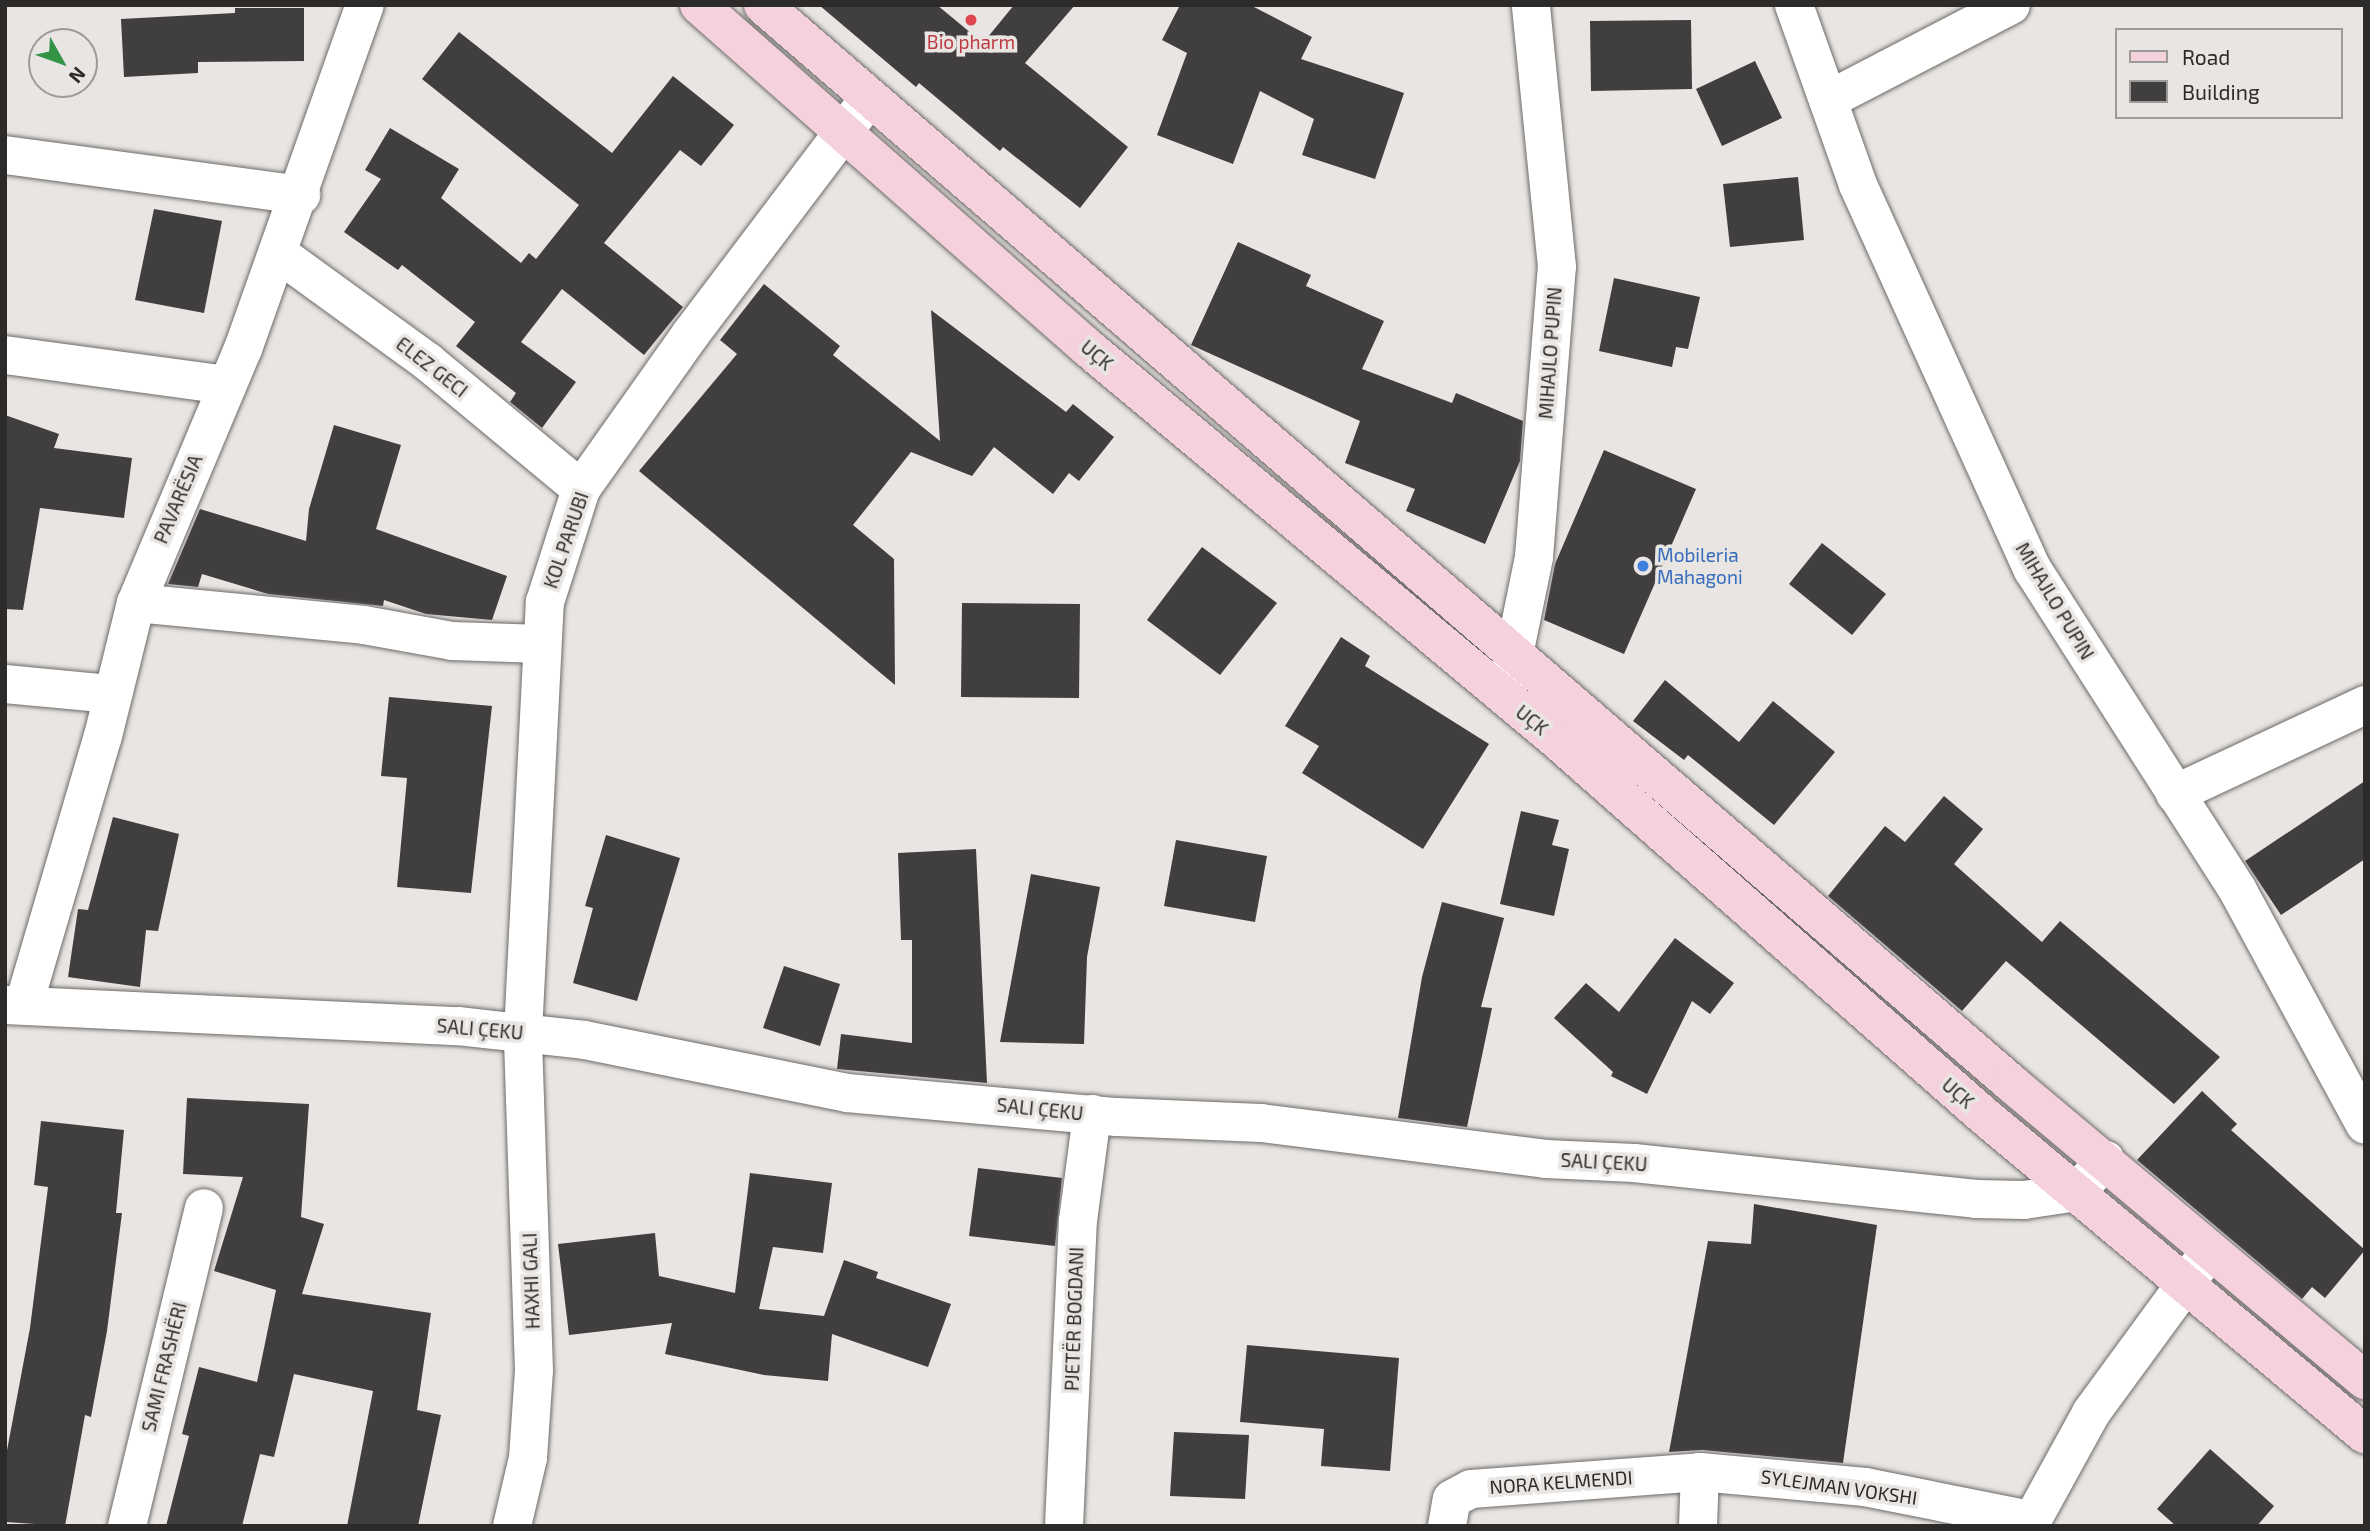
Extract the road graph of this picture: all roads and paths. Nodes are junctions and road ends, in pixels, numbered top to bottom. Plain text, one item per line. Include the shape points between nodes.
1 (365, 5) edge
2 (698, 5) edge
3 (763, 5) edge
4 (1531, 5) edge
5 (1794, 5) edge
6 (2011, 5) edge
7 (870, 97) junction
8 (1828, 100) junction
9 (846, 132) junction
10 (5, 155) edge
11 (301, 195) junction
12 (278, 253) junction
13 (5, 355) edge
14 (227, 385) junction
15 (580, 489) junction
16 (136, 603) junction
17 (542, 644) junction
18 (1515, 654) junction
19 (5, 684) edge
20 (110, 694) junction
21 (1505, 698) junction
22 (2365, 705) edge
23 (2175, 794) junction
24 (15, 1004) edge
25 (523, 1033) junction
26 (1092, 1114) junction
27 (2365, 1125) edge
28 (2105, 1160) junction
29 (2077, 1192) junction
30 (204, 1208) dead end
31 (2210, 1251) junction
32 (2184, 1282) junction
33 (2365, 1380) edge
34 (2365, 1434) edge
35 (1700, 1472) junction
36 (2030, 1523) edge
37 (127, 1526) edge
38 (512, 1526) edge
39 (1064, 1526) edge
40 (1447, 1526) edge
41 (1698, 1526) edge

1 - 11 street, PAVARËSIA
2 - 9 main road, UÇK
3 - 7 main road, UÇK
4 - 18 street, MIHAJLO PUPIN via 1557,267 1534,557
5 - 8 street, MIHAJLO PUPIN
6 - 8 street
7 - 9 street, KOL PARUBI
7 - 18 main road, UÇK
8 - 23 street, MIHAJLO PUPIN via 1858,186 2033,570
9 - 15 street, KOL PARUBI via 690,335
9 - 21 main road, UÇK via 1088,348
10 - 11 street
11 - 12 street, PAVARËSIA
12 - 14 street, PAVARËSIA
12 - 15 street, ELEZ GECI via 428,362
13 - 14 street
14 - 16 street, PAVARËSIA
15 - 17 street, KOL PARUBI via 545,602
16 - 17 street via 364,625 452,641
16 - 20 street, PAVARËSIA
17 - 25 street, KOL PARUBI
18 - 21 street, MIHAJLO PUPIN
18 - 28 main road, UÇK
19 - 20 street
20 - 24 street, PAVARËSIA via 103,736
21 - 29 main road, UÇK
22 - 23 street
23 - 27 street, MIHAJLO PUPIN via 2237,889
24 - 25 street, SALI ÇEKU
25 - 26 street, SALI ÇEKU via 646,1051 847,1093
25 - 38 street, HAXHI GALI via 534,1371 528,1458
26 - 29 street, SALI ÇEKU via 1261,1123 1546,1158 1859,1184 1976,1199 2024,1200
26 - 39 street, PJETËR BOGDANI via 1078,1221
28 - 29 street
28 - 31 main road, UÇK
29 - 32 main road, UÇK
30 - 37 street, SAMI FRASHËRI
31 - 32 street, SYLEJMAN VOKSHI
31 - 33 main road, UÇK
32 - 34 main road, UÇK
32 - 36 street, SYLEJMAN VOKSHI via 2091,1413
35 - 36 street, SYLEJMAN VOKSHI via 1865,1487
35 - 40 street, NORA KELMENDI via 1472,1489 1452,1499
35 - 41 street

